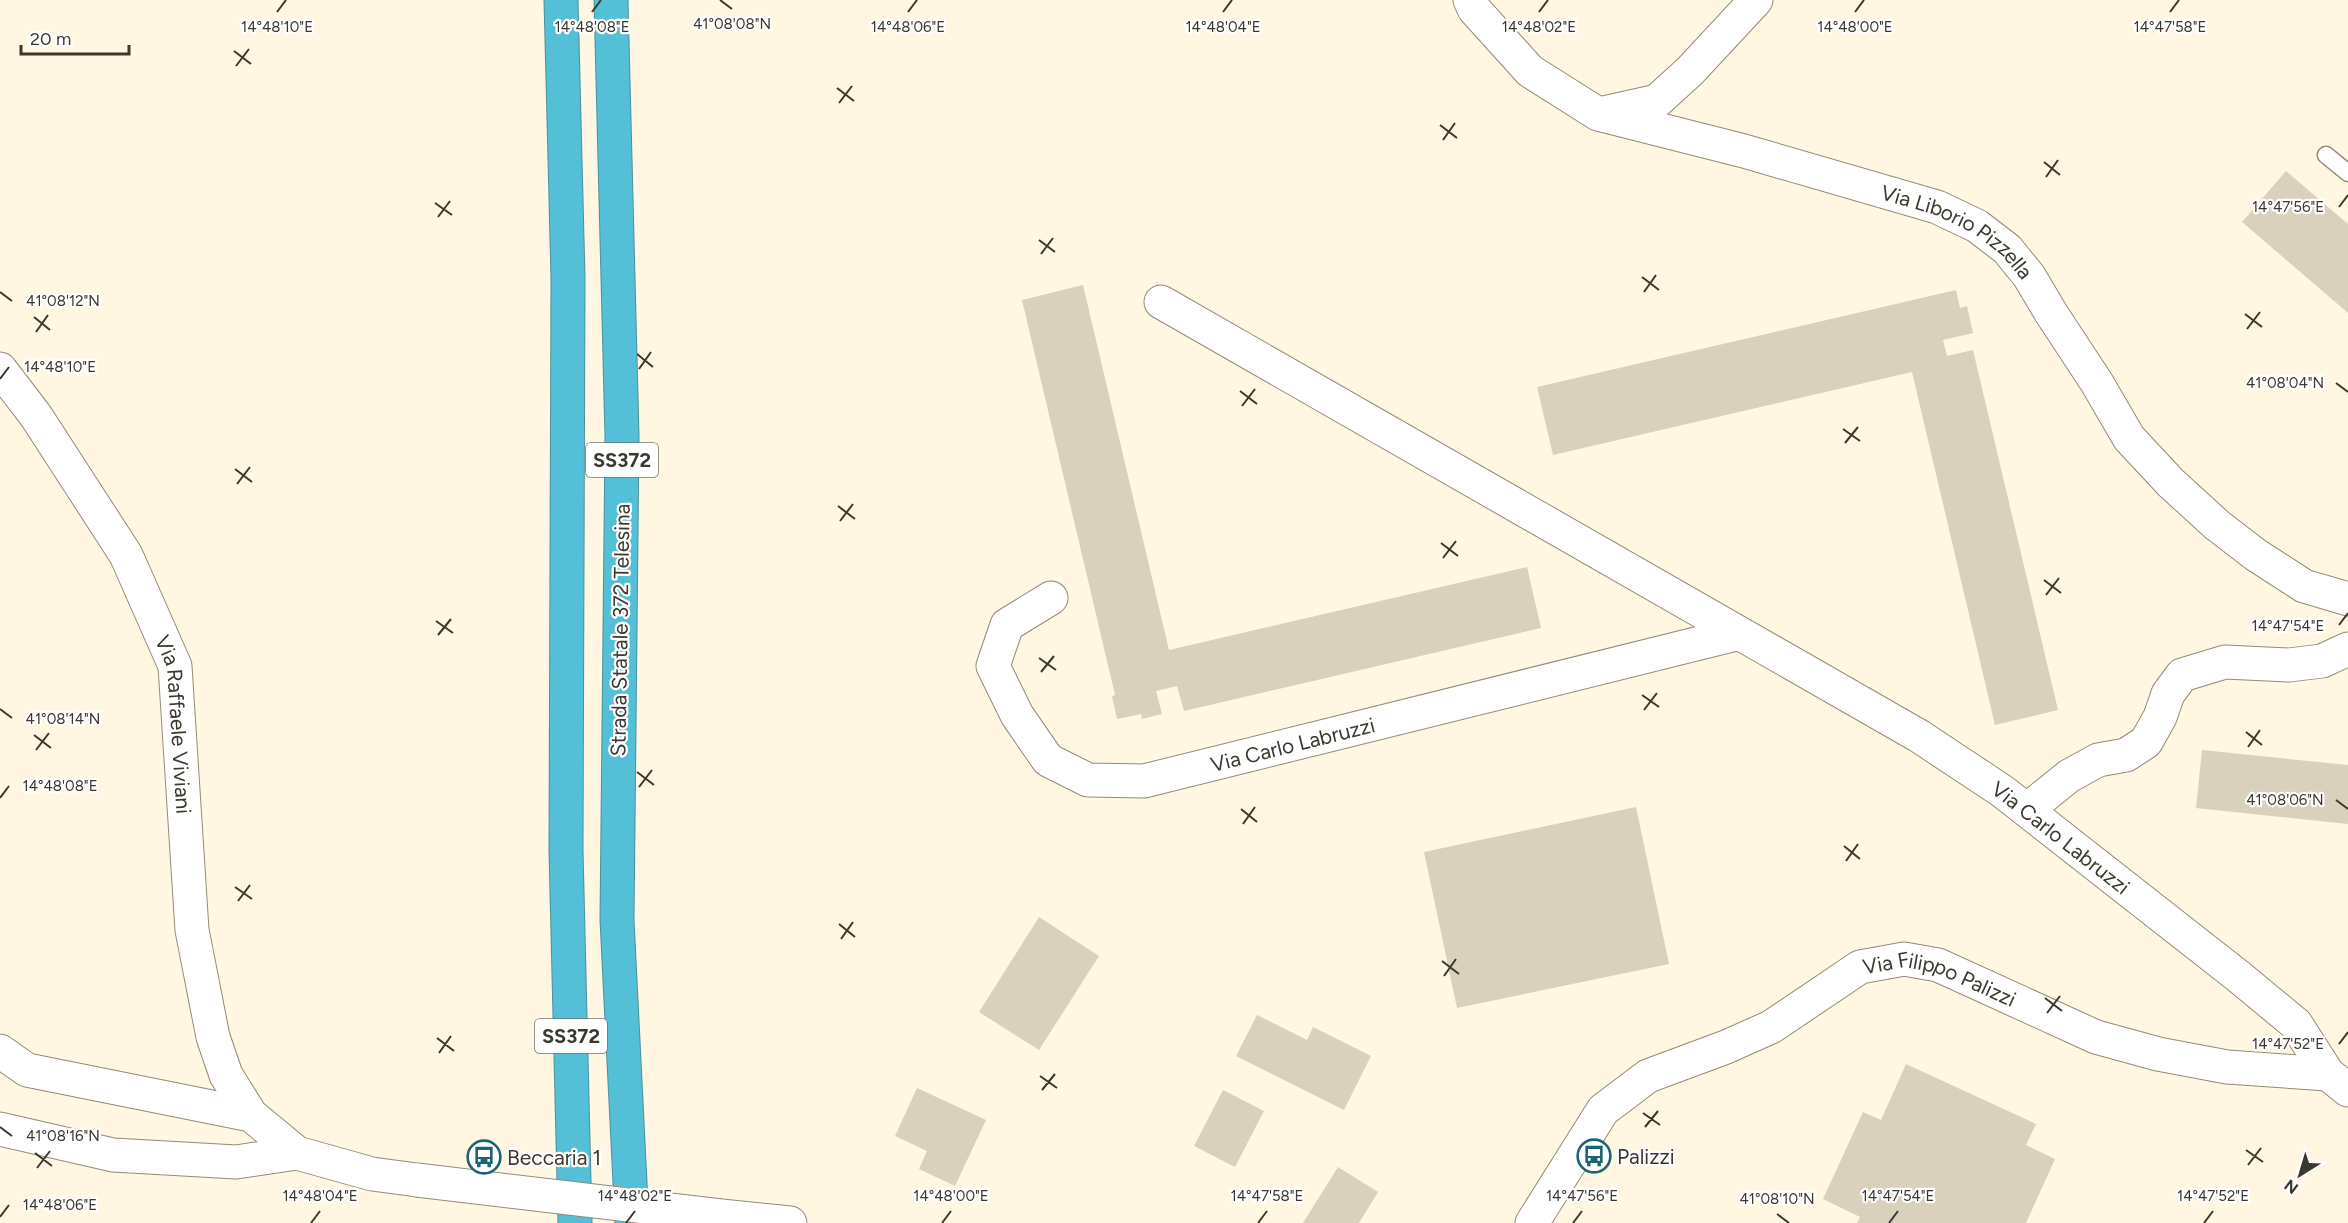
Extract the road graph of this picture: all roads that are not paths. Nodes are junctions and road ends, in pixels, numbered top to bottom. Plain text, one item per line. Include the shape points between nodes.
1 (561, 0) edge
2 (611, 0) edge
3 (1470, 0) edge
4 (1756, 0) edge
5 (1598, 114) junction
6 (2326, 155) dead end
7 (2348, 173) edge
8 (1161, 302) dead end
9 (0, 369) edge
10 (1051, 598) dead end
11 (2348, 599) edge
12 (1736, 634) junction
13 (2348, 650) edge
14 (2027, 810) junction
15 (0, 1051) edge
16 (2338, 1082) edge
17 (251, 1115) junction
18 (0, 1129) edge
19 (297, 1153) junction
20 (574, 1223) edge
21 (632, 1223) edge
22 (790, 1223) edge
23 (1532, 1223) edge

1 - 20 highway, SS372 via 568,290 566,850
2 - 21 highway, Strada Statale 372 Telesina / SS372 via 622,437 617,920
3 - 5 street, Via Liborio Pizzella via 1530,71
4 - 5 street via 1657,101
5 - 11 street, Via Liborio Pizzella via 1937,207 1977,226 2007,249 2029,276 2129,438 2171,483 2256,555 2304,586
6 - 7 lane
8 - 12 street, Via Carlo Labruzzi
9 - 17 street, Via Raffaele Viviani via 36,416 126,555 176,666 192,930 213,1037 226,1075
10 - 12 street, Via Carlo Labruzzi via 1007,625 993,666 1017,715 1048,760 1088,780 1144,781
12 - 14 street, Via Carlo Labruzzi via 1919,736
13 - 14 street via 2322,661 2289,665 2225,662 2182,675 2168,694 2146,742 2126,755 2098,760 2069,776
14 - 16 street, Via Carlo Labruzzi via 2296,1024
15 - 17 street, Via Raffaele Viviani via 27,1070
16 - 23 street, Via Filippo Palizzi via 2158,1054 2096,1037 1938,965 1904,959 1860,967 1771,1027 1648,1076 1603,1110
17 - 19 street, Via Raffaele Viviani
18 - 19 street via 113,1155 236,1162
19 - 22 street, bridge via 372,1174

